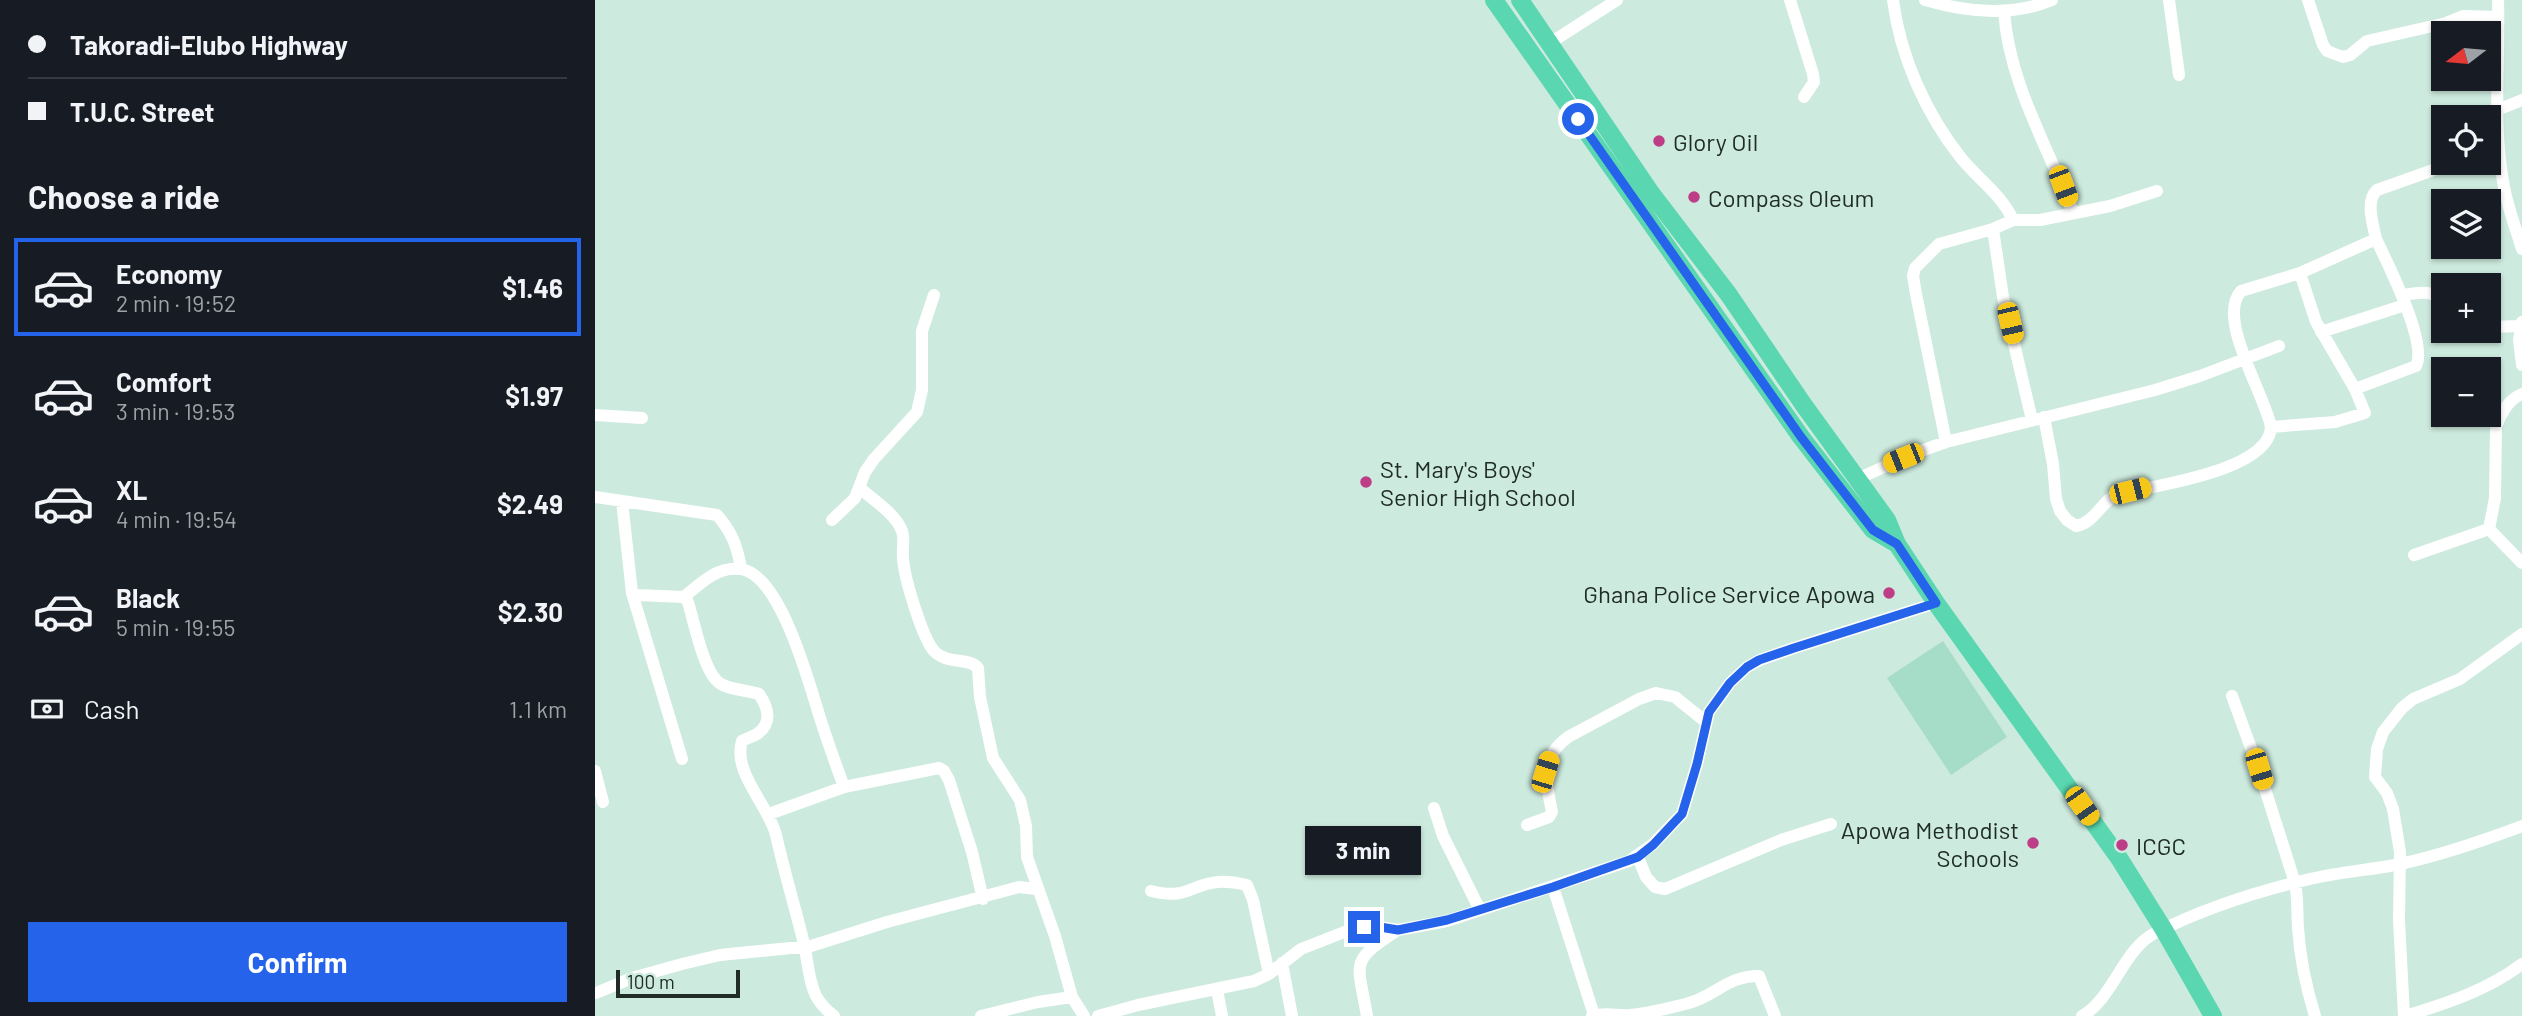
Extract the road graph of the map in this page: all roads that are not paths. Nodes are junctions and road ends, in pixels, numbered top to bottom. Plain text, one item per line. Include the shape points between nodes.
1 (1495, 0) edge
2 (1520, 0) edge
3 (1617, 0) edge
4 (1790, 0) edge
5 (1893, 0) edge
6 (1925, 0) edge
7 (2052, 0) edge
8 (2169, 0) edge
9 (2308, 0) edge
10 (2498, 0) edge
11 (2004, 11) junction
12 (2498, 17) junction
13 (1550, 43) junction
14 (2179, 75) dead end
15 (1804, 97) dead end
16 (2522, 100) edge
17 (2497, 105) edge
18 (2501, 108) edge
19 (2431, 171) edge
20 (2500, 175) edge
21 (2157, 191) dead end
22 (2073, 213) junction
23 (2013, 220) junction
24 (1993, 229) junction
25 (2376, 239) junction
26 (2522, 249) edge
27 (2300, 273) junction
28 (2431, 292) edge
29 (934, 295) dead end
30 (2404, 300) junction
31 (2501, 327) edge
32 (2521, 327) edge
33 (2321, 332) junction
34 (2279, 346) dead end
35 (2245, 359) junction
36 (2522, 365) edge
37 (2355, 388) junction
38 (2522, 394) edge
39 (595, 415) edge
40 (642, 418) dead end
41 (2038, 418) junction
42 (2271, 427) junction
43 (1946, 442) junction
44 (1857, 479) junction
45 (860, 488) junction
46 (595, 497) edge
47 (622, 500) junction
48 (832, 520) dead end
49 (2489, 528) junction
50 (1897, 544) junction
51 (2414, 555) dead end
52 (2522, 563) edge
53 (741, 568) junction
54 (632, 593) junction
55 (684, 597) junction
56 (1936, 603) junction
57 (2522, 634) edge
58 (2232, 696) dead end
59 (1706, 722) junction
60 (682, 759) dead end
61 (595, 771) edge
62 (844, 787) junction
63 (603, 802) dead end
64 (1434, 808) dead end
65 (769, 814) junction
66 (1831, 824) dead end
67 (1527, 825) dead end
68 (2522, 827) edge
69 (1638, 857) junction
70 (2399, 864) junction
71 (2295, 883) junction
72 (1553, 887) junction
73 (1036, 889) junction
74 (1151, 891) dead end
75 (983, 898) junction
76 (1480, 910) junction
77 (1398, 930) junction
78 (2164, 930) junction
79 (804, 946) junction
80 (1282, 963) junction
81 (2522, 964) edge
82 (1269, 974) junction
83 (1217, 990) junction
84 (596, 993) edge
85 (1072, 997) junction
86 (1593, 1015) edge
87 (1644, 1015) edge
88 (834, 1016) edge
89 (981, 1016) edge
90 (1084, 1016) edge
91 (1098, 1016) edge
92 (1222, 1016) edge
93 (1292, 1016) edge
94 (1367, 1016) edge
95 (1775, 1016) edge
96 (2082, 1016) edge
97 (2213, 1016) edge
98 (2315, 1016) edge
99 (2405, 1016) edge

1 - 50 highway via 1801,437 1873,530
2 - 13 highway
3 - 13 street
4 - 15 street via 1813,74 1814,82
5 - 23 street via 1922,96 1951,144 2007,205
6 - 11 street via 1949,7
7 - 11 street
8 - 14 street
9 - 12 street via 2323,45 2343,57 2367,41 2463,16
10 - 12 street
11 - 22 street via 2026,106
12 - 17 street
13 - 44 highway via 1651,193 1729,295
16 - 18 street
19 - 25 street via 2372,194
20 - 26 street
21 - 22 street
22 - 23 street
23 - 24 street
24 - 41 street via 2003,297
24 - 43 street via 1939,244 1913,276
25 - 27 street
25 - 30 street
27 - 33 street
27 - 35 street via 2237,296 2234,310
28 - 30 street
29 - 45 street via 922,331 922,390 917,412 874,459
30 - 33 street
30 - 37 street via 2419,354 2416,366
31 - 32 street
32 - 36 street
33 - 37 street
34 - 35 street
35 - 41 street via 2155,390
35 - 42 street
37 - 42 street via 2365,410 2362,415
38 - 49 street via 2514,397 2496,427 2495,498
39 - 40 street
41 - 42 street via 2053,464 2060,511 2076,526 2085,525 2115,495 2203,475 2253,455 2268,440
41 - 43 street
43 - 44 street
44 - 50 highway via 1887,520
45 - 48 street
45 - 73 street via 901,530 906,581 935,651 948,660 971,662 978,668 993,758 1020,800
46 - 47 street
47 - 53 street via 717,515 737,544
47 - 54 street
49 - 51 street
49 - 52 street
50 - 56 highway
53 - 55 street via 716,572
53 - 62 street via 761,580 780,609 800,653
54 - 55 street
54 - 60 street
55 - 65 street via 717,682 759,694 768,710 762,728 740,747 748,781
56 - 59 street via 1759,660 1730,683
56 - 78 highway via 2119,858
57 - 70 street via 2460,679 2413,699 2383,732 2375,777 2393,809
58 - 71 street
59 - 67 street via 1675,697 1655,693 1568,737 1554,751 1545,772 1552,812
59 - 69 street via 1682,814
61 - 63 street
62 - 65 street
62 - 75 street via 939,768 944,771
64 - 76 street
65 - 79 street
66 - 69 street via 1665,889 1655,887
68 - 70 street
69 - 72 street
70 - 71 street
70 - 99 street
71 - 78 street via 2252,894
71 - 98 street via 2302,961
72 - 76 street
72 - 86 street
73 - 75 street via 1019,887
73 - 85 street
74 - 82 street via 1167,895 1218,882 1247,885
75 - 79 street
76 - 77 street
77 - 80 street via 1347,931 1301,949
77 - 94 street via 1363,954 1359,963
78 - 96 street via 2140,945 2097,1004
78 - 97 highway
79 - 84 street via 720,955 632,978
79 - 88 street via 816,995
80 - 82 street
80 - 93 street
81 - 99 street via 2459,998
82 - 83 street
83 - 91 street
83 - 92 street
85 - 89 street
85 - 90 street
86 - 87 street
87 - 95 street via 1698,1001 1744,976 1759,976

